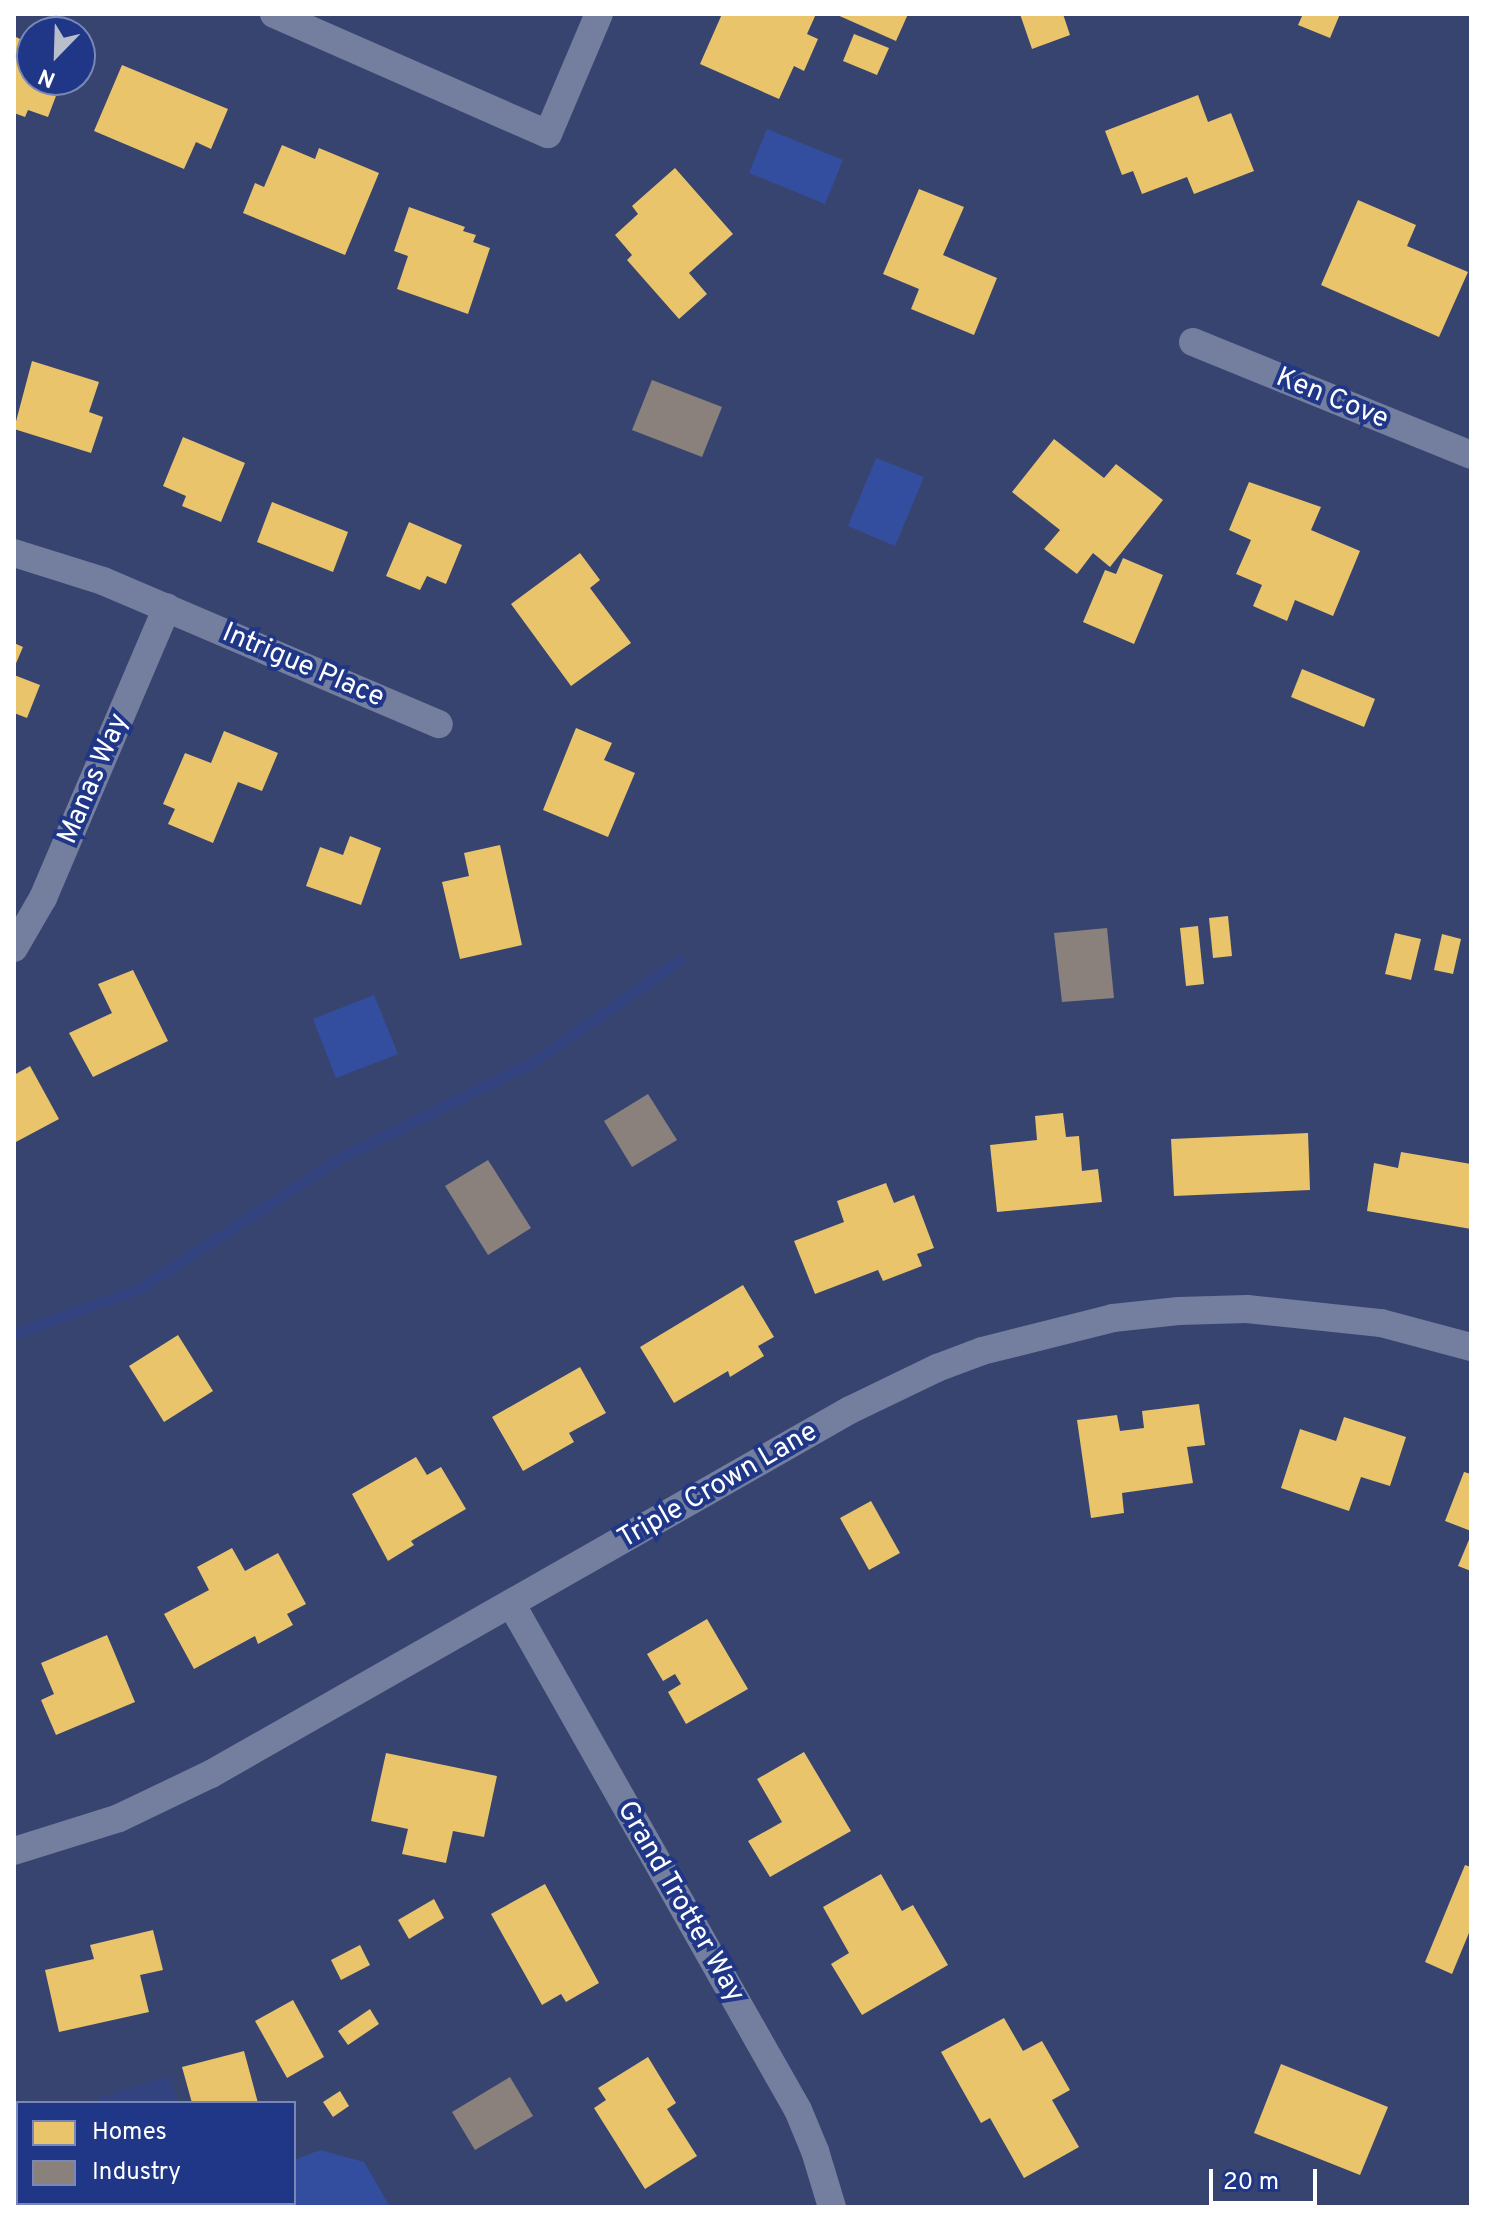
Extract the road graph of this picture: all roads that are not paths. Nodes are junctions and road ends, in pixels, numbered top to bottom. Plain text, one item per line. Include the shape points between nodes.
1 (274, 14) edge
2 (599, 14) edge
3 (1193, 342) dead end
4 (1471, 455) edge
5 (14, 553) edge
6 (167, 607) junction
7 (439, 724) dead end
8 (14, 948) edge
9 (1471, 1347) edge
10 (512, 1605) junction
11 (14, 1851) edge
12 (832, 2207) edge

1 - 2 street via 548,134
3 - 4 street, Ken Cove
5 - 6 street, Intrigue Place
6 - 7 street, Intrigue Place
6 - 8 street, Manas Way via 43,898
9 - 10 street, Triple Crown Lane via 1381,1323 1247,1309 1126,1317 1046,1332 982,1351 893,1388
10 - 11 street, Triple Crown Lane via 177,1791 119,1818
10 - 12 street, Grand Trotter Way via 798,2110

